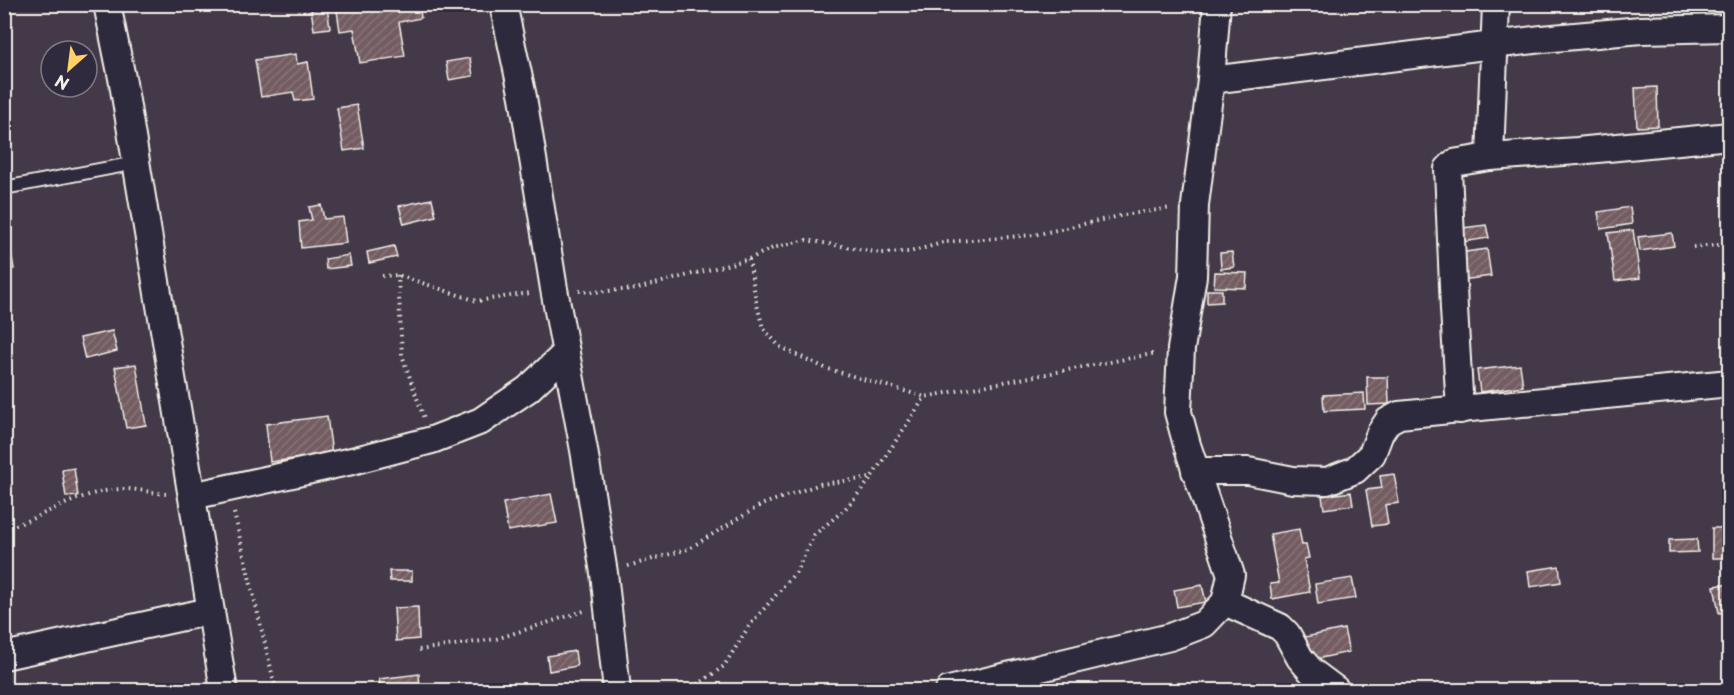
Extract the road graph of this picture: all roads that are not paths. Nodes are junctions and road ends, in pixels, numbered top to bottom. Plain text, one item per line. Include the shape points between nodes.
1 (107, 4) edge
2 (503, 4) edge
3 (1217, 4) edge
4 (1496, 4) edge
5 (1730, 28) edge
6 (1495, 45) junction
7 (1211, 80) junction
8 (1730, 135) edge
9 (1490, 157) junction
10 (136, 163) junction
11 (4, 188) edge
12 (566, 354) junction
13 (1730, 383) edge
14 (1460, 410) junction
15 (1195, 471) junction
16 (192, 496) junction
17 (1225, 602) junction
18 (210, 611) junction
19 (4, 656) edge
20 (224, 690) edge
21 (618, 690) edge
22 (949, 690) edge
23 (1336, 690) edge

1 - 10 street
2 - 12 street via 523,97
3 - 7 street
4 - 6 street
5 - 6 street via 1641,30
6 - 7 street
6 - 9 street
7 - 15 street via 1195,205 1193,276 1181,349 1178,412
8 - 9 street
9 - 14 street via 1454,163 1446,173
10 - 11 lane
10 - 16 street
12 - 16 street via 528,389 481,421 432,440
12 - 21 street via 604,573
13 - 14 street
14 - 15 street via 1399,415 1388,421 1372,454 1356,470 1327,481 1293,480 1248,471
15 - 17 street via 1231,575
16 - 18 street
17 - 22 street via 1204,624 1170,637
17 - 23 street via 1280,627 1312,672
18 - 19 street
18 - 20 street

